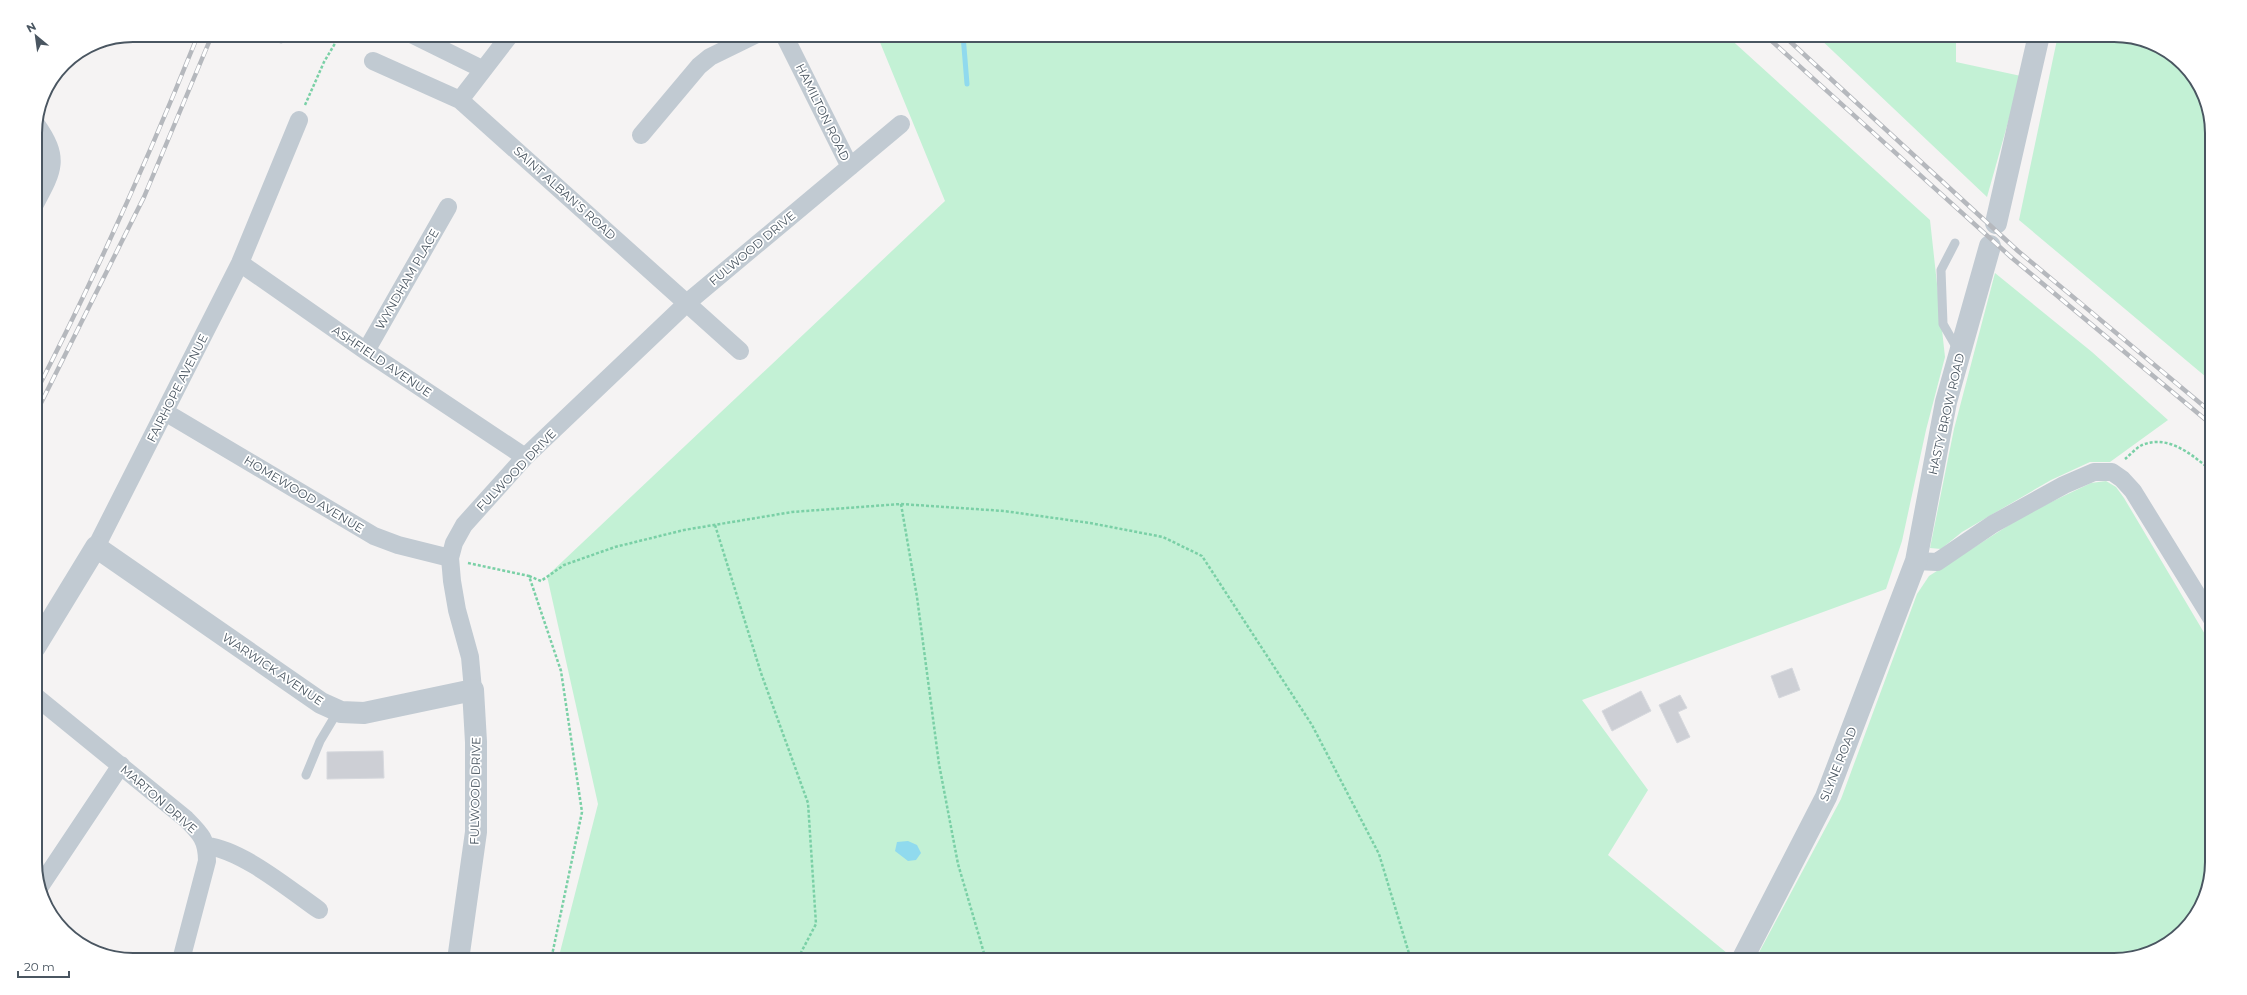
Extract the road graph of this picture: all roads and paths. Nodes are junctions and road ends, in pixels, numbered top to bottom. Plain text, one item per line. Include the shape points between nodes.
1 (336, 42) edge
2 (427, 42) edge
3 (504, 42) edge
4 (741, 42) edge
5 (788, 42) edge
6 (2037, 42) edge
7 (373, 62) dead end
8 (482, 69) junction
9 (460, 100) junction
10 (299, 120) joint
11 (902, 124) dead end
12 (42, 133) edge
13 (641, 135) dead end
14 (850, 167) junction
15 (42, 190) edge
16 (448, 207) dead end
17 (1996, 223) dead end
18 (1955, 243) dead end
19 (1990, 246) dead end
20 (240, 263) junction
21 (688, 302) junction
22 (366, 351) junction
23 (740, 351) dead end
24 (1960, 354) junction
25 (165, 412) junction
26 (525, 457) junction
27 (2205, 466) edge
28 (2112, 472) junction
29 (901, 504) junction
30 (715, 525) junction
31 (96, 547) junction
32 (450, 558) junction
33 (1916, 561) junction
34 (529, 576) junction
35 (2205, 608) edge
36 (42, 636) edge
37 (473, 690) junction
38 (42, 702) edge
39 (338, 711) junction
40 (121, 765) junction
41 (306, 775) dead end
42 (207, 846) junction
43 (44, 880) edge
44 (319, 910) dead end
45 (183, 953) edge
46 (459, 953) edge
47 (552, 953) edge
48 (801, 953) edge
49 (984, 953) edge
50 (1410, 953) edge
51 (1746, 953) edge

1 - 10 path via 324,62
2 - 8 street
3 - 8 street
4 - 13 street via 710,57 699,66
5 - 14 street, HAMILTON ROAD
6 - 17 street
7 - 9 street, SAINT ALBAN'S ROAD
8 - 9 street
9 - 21 street, SAINT ALBAN'S ROAD
10 - 20 street, FAIRHOPE AVENUE
11 - 14 street, FULWOOD DRIVE
12 - 15 street via 48,142 52,161 50,173
14 - 21 street, FULWOOD DRIVE
16 - 22 street, WYNDHAM PLACE
18 - 24 lane via 1941,270 1943,324
19 - 24 street, HASTY BROW ROAD
20 - 22 street, ASHFIELD AVENUE
20 - 25 street, FAIRHOPE AVENUE
21 - 23 street, SAINT ALBAN'S ROAD
21 - 26 street, FULWOOD DRIVE
22 - 26 street, ASHFIELD AVENUE
24 - 33 street, HASTY BROW ROAD via 1946,402
25 - 31 street, FAIRHOPE AVENUE
25 - 32 street, HOMEWOOD AVENUE via 374,536
26 - 32 street, FULWOOD DRIVE via 464,525 454,543
27 - 28 path via 2183,449 2161,441 2141,445
28 - 33 street via 2094,472 2064,485 1993,524 1937,562
28 - 35 street via 2133,491
29 - 30 path via 792,512
29 - 49 path via 918,597 938,764 958,864
29 - 50 path via 1004,511 1090,523 1163,538 1202,556 1312,725 1379,854
30 - 34 path via 616,547 564,565 541,580
30 - 48 path via 761,673 808,803 816,924
31 - 36 street, FAIRHOPE AVENUE
31 - 39 street, WARWICK AVENUE via 321,703
32 - 34 path
32 - 37 street, FULWOOD DRIVE via 457,610 470,657
33 - 51 street, SLYNE ROAD via 1826,797
34 - 47 path via 560,671 582,812
37 - 39 street, WARWICK AVENUE via 364,713
37 - 46 street, FULWOOD DRIVE via 476,832
38 - 40 street, MARTON DRIVE
39 - 41 lane via 320,741
40 - 42 street, MARTON DRIVE via 186,819 198,831
40 - 43 street
42 - 44 street via 221,848 238,856
42 - 45 street via 206,867

